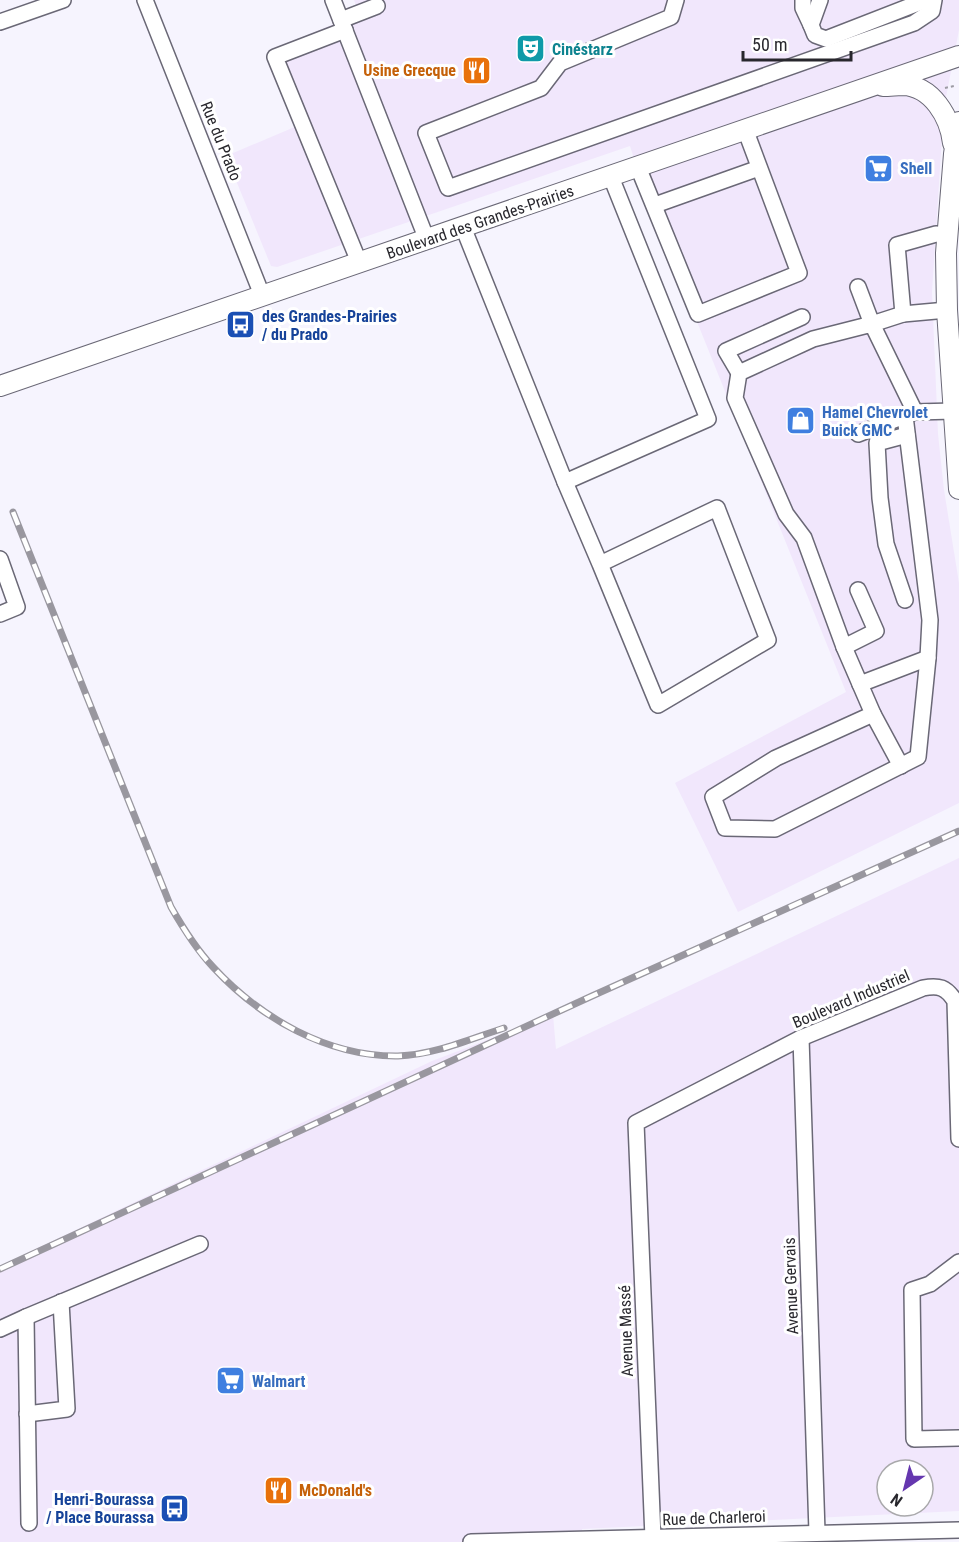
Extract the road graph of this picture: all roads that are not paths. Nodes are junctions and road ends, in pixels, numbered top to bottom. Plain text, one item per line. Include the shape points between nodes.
1 (63, 0) edge
2 (145, 0) edge
3 (333, 0) edge
4 (676, 0) edge
5 (803, 0) edge
6 (820, 0) edge
7 (926, 0) edge
8 (934, 0) edge
9 (377, 6) dead end
10 (0, 22) edge
11 (343, 25) junction
12 (811, 25) junction
13 (959, 56) edge
14 (863, 88) junction
15 (959, 122) edge
16 (745, 129) junction
17 (954, 154) junction
18 (639, 167) junction
19 (759, 168) junction
20 (611, 177) junction
21 (654, 206) junction
22 (463, 227) junction
23 (947, 235) junction
24 (427, 240) junction
25 (359, 262) junction
26 (858, 287) dead end
27 (262, 296) junction
28 (946, 310) junction
29 (903, 314) junction
30 (802, 317) dead end
31 (872, 324) junction
32 (739, 373) junction
33 (0, 386) edge
34 (954, 411) junction
35 (910, 414) junction
36 (858, 434) dead end
37 (907, 435) junction
38 (958, 469) edge
39 (565, 482) junction
40 (959, 489) edge
41 (0, 560) edge
42 (600, 564) junction
43 (858, 590) dead end
44 (905, 600) dead end
45 (0, 614) edge
46 (844, 647) junction
47 (928, 658) junction
48 (860, 684) junction
49 (873, 714) junction
50 (901, 766) junction
51 (801, 1038) junction
52 (636, 1123) joint
53 (959, 1139) edge
54 (200, 1244) dead end
55 (959, 1262) edge
56 (61, 1302) junction
57 (26, 1317) junction
58 (0, 1329) edge
59 (27, 1414) junction
60 (959, 1438) edge
61 (28, 1523) dead end
62 (959, 1530) edge
63 (817, 1532) junction
64 (653, 1538) junction
65 (471, 1542) edge

1 - 10 street
2 - 27 street, Rue du Prado
3 - 11 street
4 - 8 street via 671,17 560,63 541,88 426,133 448,188 914,23 932,10
5 - 12 street
6 - 12 street
7 - 12 street via 826,39 815,35
9 - 11 street
11 - 24 street
11 - 25 street via 275,57
13 - 14 main road, Boulevard des Grandes-Prairies
14 - 16 main road, Boulevard des Grandes-Prairies
14 - 17 main road via 904,85 927,94 948,119
15 - 17 main road
16 - 18 main road, Boulevard des Grandes-Prairies
16 - 19 street
17 - 23 main road
18 - 20 main road, Boulevard des Grandes-Prairies
18 - 21 street
19 - 21 street
19 - 21 street via 799,273 698,314
20 - 22 main road, Boulevard des Grandes-Prairies
20 - 39 street via 708,419
22 - 24 main road, Boulevard des Grandes-Prairies
22 - 39 street
23 - 28 main road
23 - 29 street via 936,234 897,245
24 - 25 main road, Boulevard des Grandes-Prairies
25 - 27 main road, Boulevard des Grandes-Prairies
26 - 31 street
27 - 33 main road, Boulevard des Grandes-Prairies
28 - 29 street
28 - 34 main road
29 - 31 street
30 - 32 street via 726,351
31 - 32 street via 813,339
31 - 35 street
32 - 46 street via 735,398 786,514 804,538
34 - 35 street
34 - 38 main road
35 - 36 street
35 - 37 street
37 - 44 street via 877,442 886,544
37 - 47 street via 930,620
38 - 40 main road
39 - 42 street
41 - 45 street via 16,607
42 - 42 street via 717,508 768,640 658,705
43 - 46 street via 876,631
46 - 48 street
47 - 48 street
47 - 50 street via 918,757
48 - 49 street
49 - 50 street
49 - 50 street via 776,758 713,797 725,828 775,830
51 - 52 street, Boulevard Industriel
51 - 53 street, Boulevard Industriel via 922,988 937,985 948,990 955,1001
51 - 63 street, Avenue Gervais
52 - 64 street, Avenue Massé
54 - 56 street
55 - 60 street via 930,1284 912,1290 914,1439
56 - 57 street
56 - 59 street via 67,1409
57 - 58 street
57 - 59 street
59 - 61 street
62 - 63 street, Rue de Charleroi
63 - 64 street, Rue de Charleroi
64 - 65 street, Rue de Charleroi

